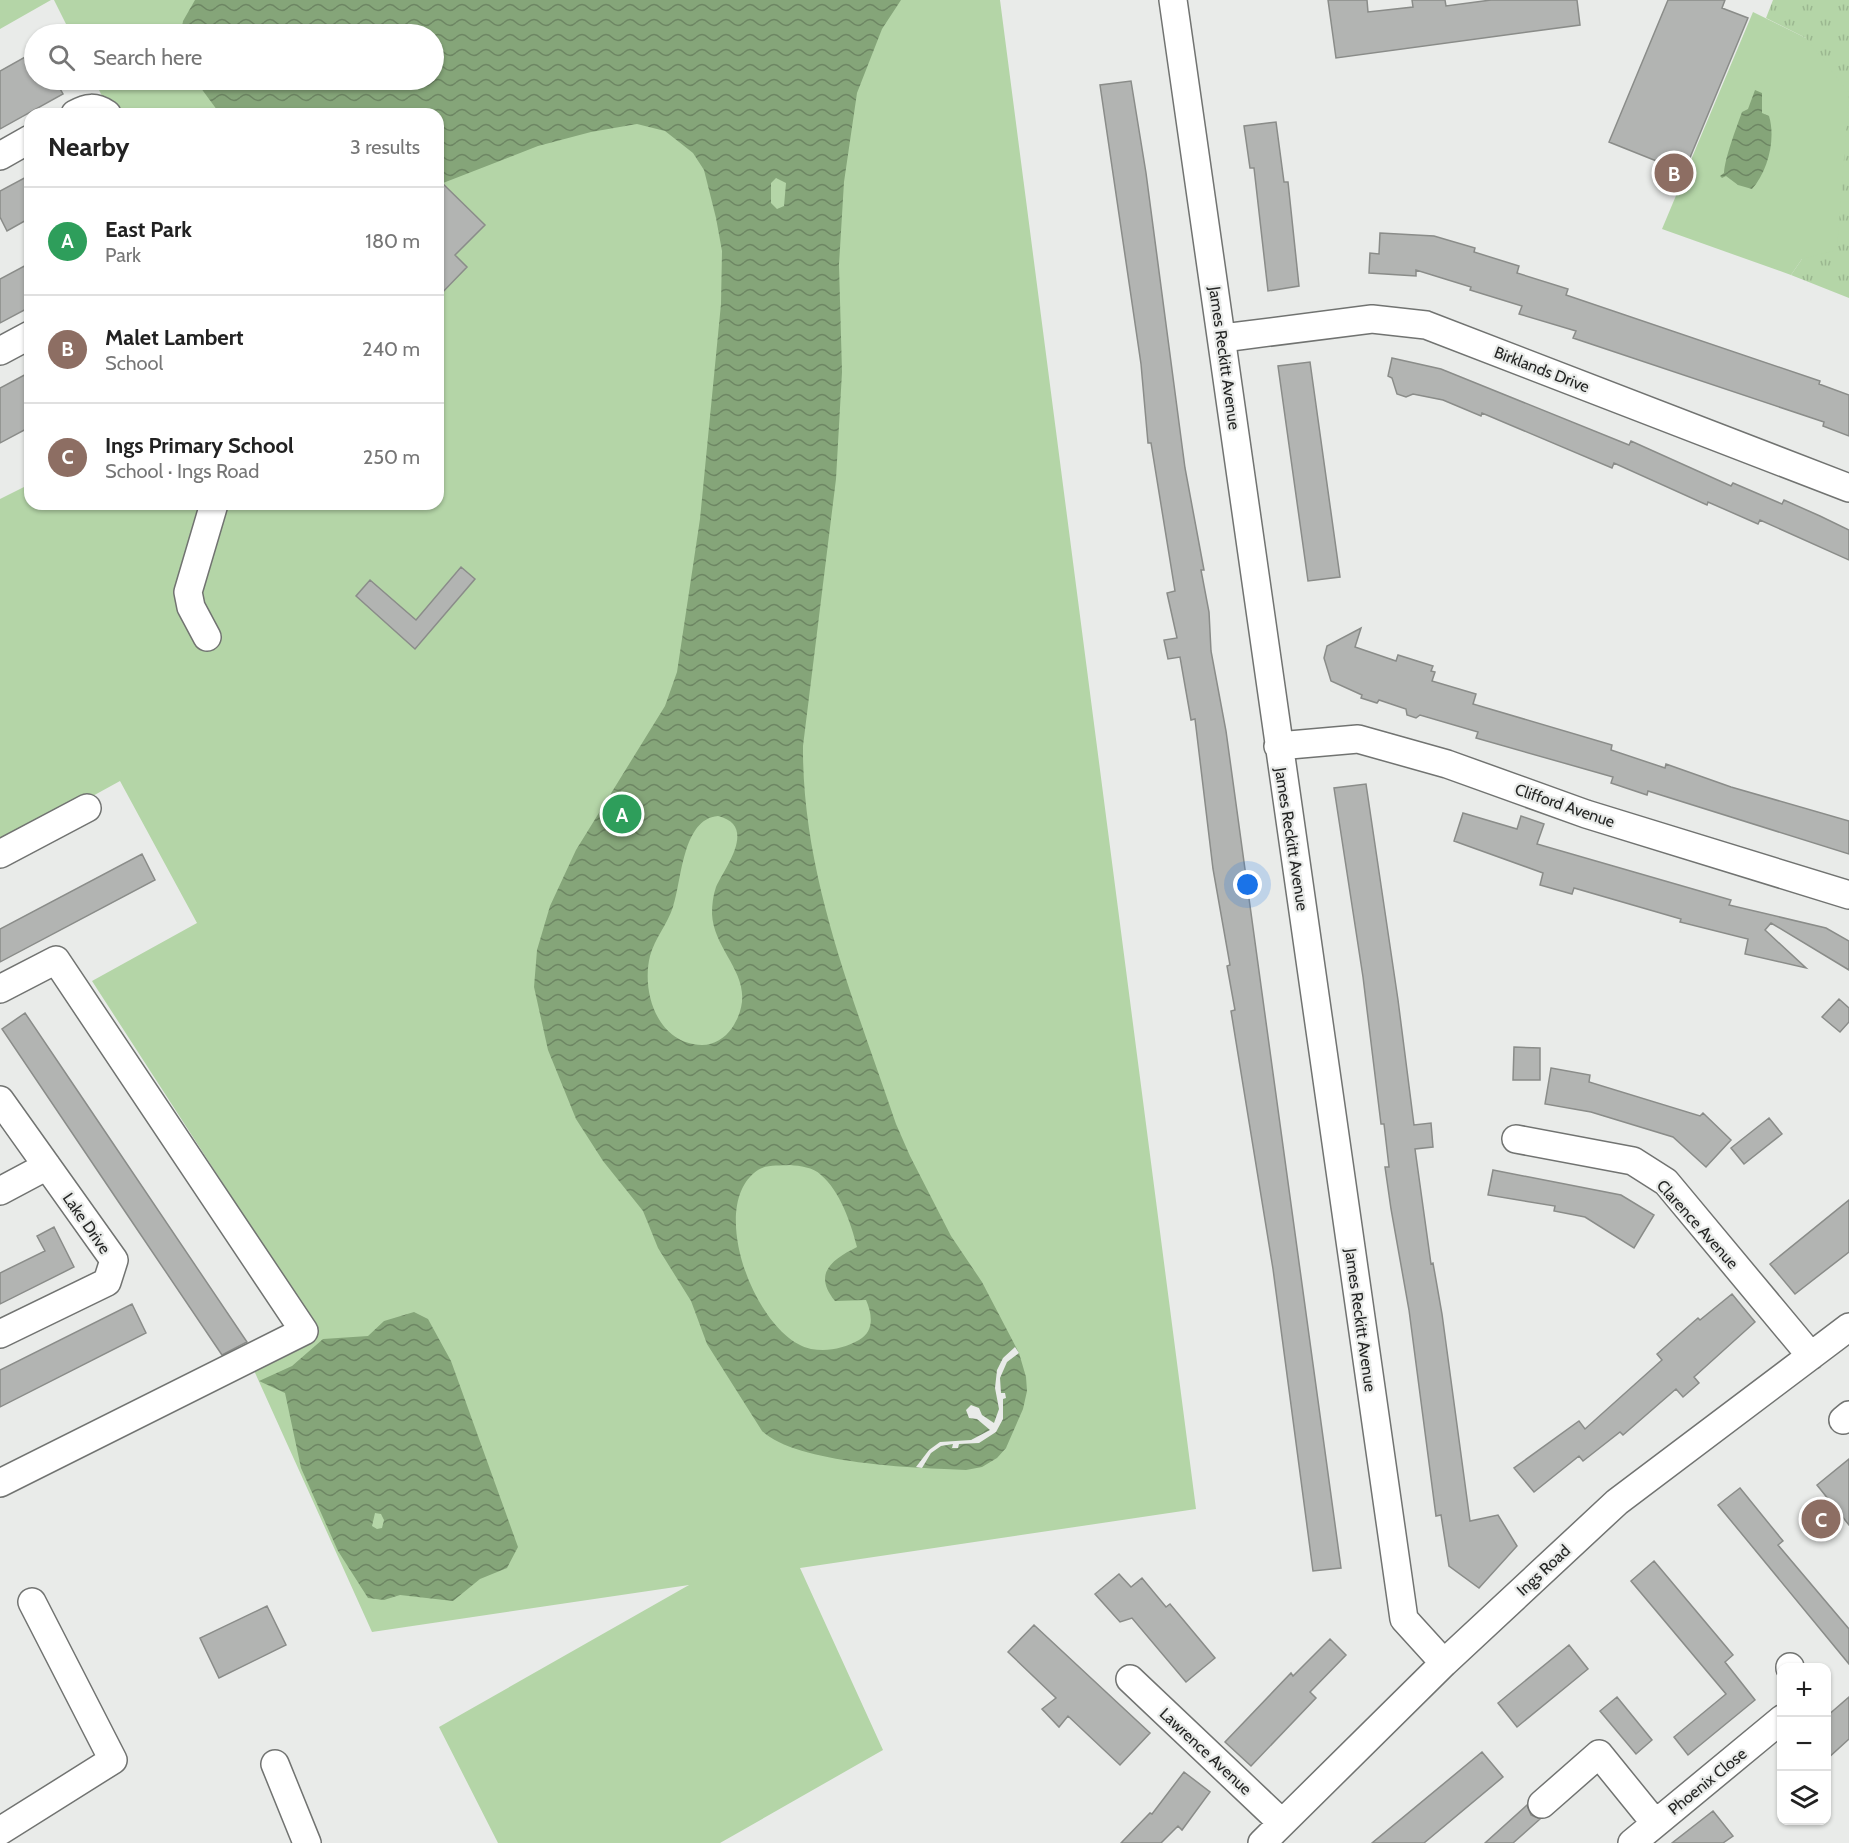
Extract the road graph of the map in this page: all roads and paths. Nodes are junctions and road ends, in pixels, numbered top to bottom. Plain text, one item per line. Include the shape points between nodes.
1 (1173, 0) edge
2 (24, 142) edge
3 (0, 156) edge
4 (24, 337) edge
5 (1223, 338) junction
6 (0, 351) edge
7 (1849, 488) edge
8 (212, 510) edge
9 (207, 637) dead end
10 (1278, 746) junction
11 (87, 808) dead end
12 (0, 854) edge
13 (1849, 895) edge
14 (0, 989) edge
15 (0, 1100) edge
16 (1516, 1139) dead end
17 (47, 1166) junction
18 (0, 1191) edge
19 (1848, 1329) edge
20 (0, 1334) edge
21 (1811, 1356) junction
22 (0, 1483) edge
23 (32, 1602) dead end
24 (1444, 1663) junction
25 (1130, 1679) dead end
26 (1777, 1723) edge
27 (275, 1764) dead end
28 (1542, 1804) dead end
29 (1281, 1822) junction
30 (1656, 1823) junction
31 (0, 1831) edge
32 (307, 1843) edge
33 (1262, 1843) edge
34 (1632, 1843) edge

1 - 5 street, James Reckitt Avenue
2 - 3 street
4 - 6 street
5 - 7 street, Birklands Drive via 1372,319 1426,325
5 - 10 street, James Reckitt Avenue
8 - 9 street via 188,592 191,607
10 - 13 street, Clifford Avenue via 1358,739 1447,764 1586,814
10 - 24 street, James Reckitt Avenue via 1404,1619
11 - 12 street
14 - 22 street via 56,960 304,1331
15 - 17 street, Lake Drive
16 - 21 street, Clarence Avenue via 1633,1161 1666,1182
17 - 18 street
17 - 20 street, Lake Drive via 114,1260 107,1282
19 - 21 street, Ings Road
21 - 24 street, Ings Road via 1617,1502
23 - 31 street via 113,1760
24 - 29 street, Ings Road
25 - 29 street, Lawrence Avenue
26 - 30 street, Phoenix Close
27 - 32 street
28 - 30 street via 1599,1754
29 - 33 street, Ings Road
30 - 34 street, Phoenix Close

